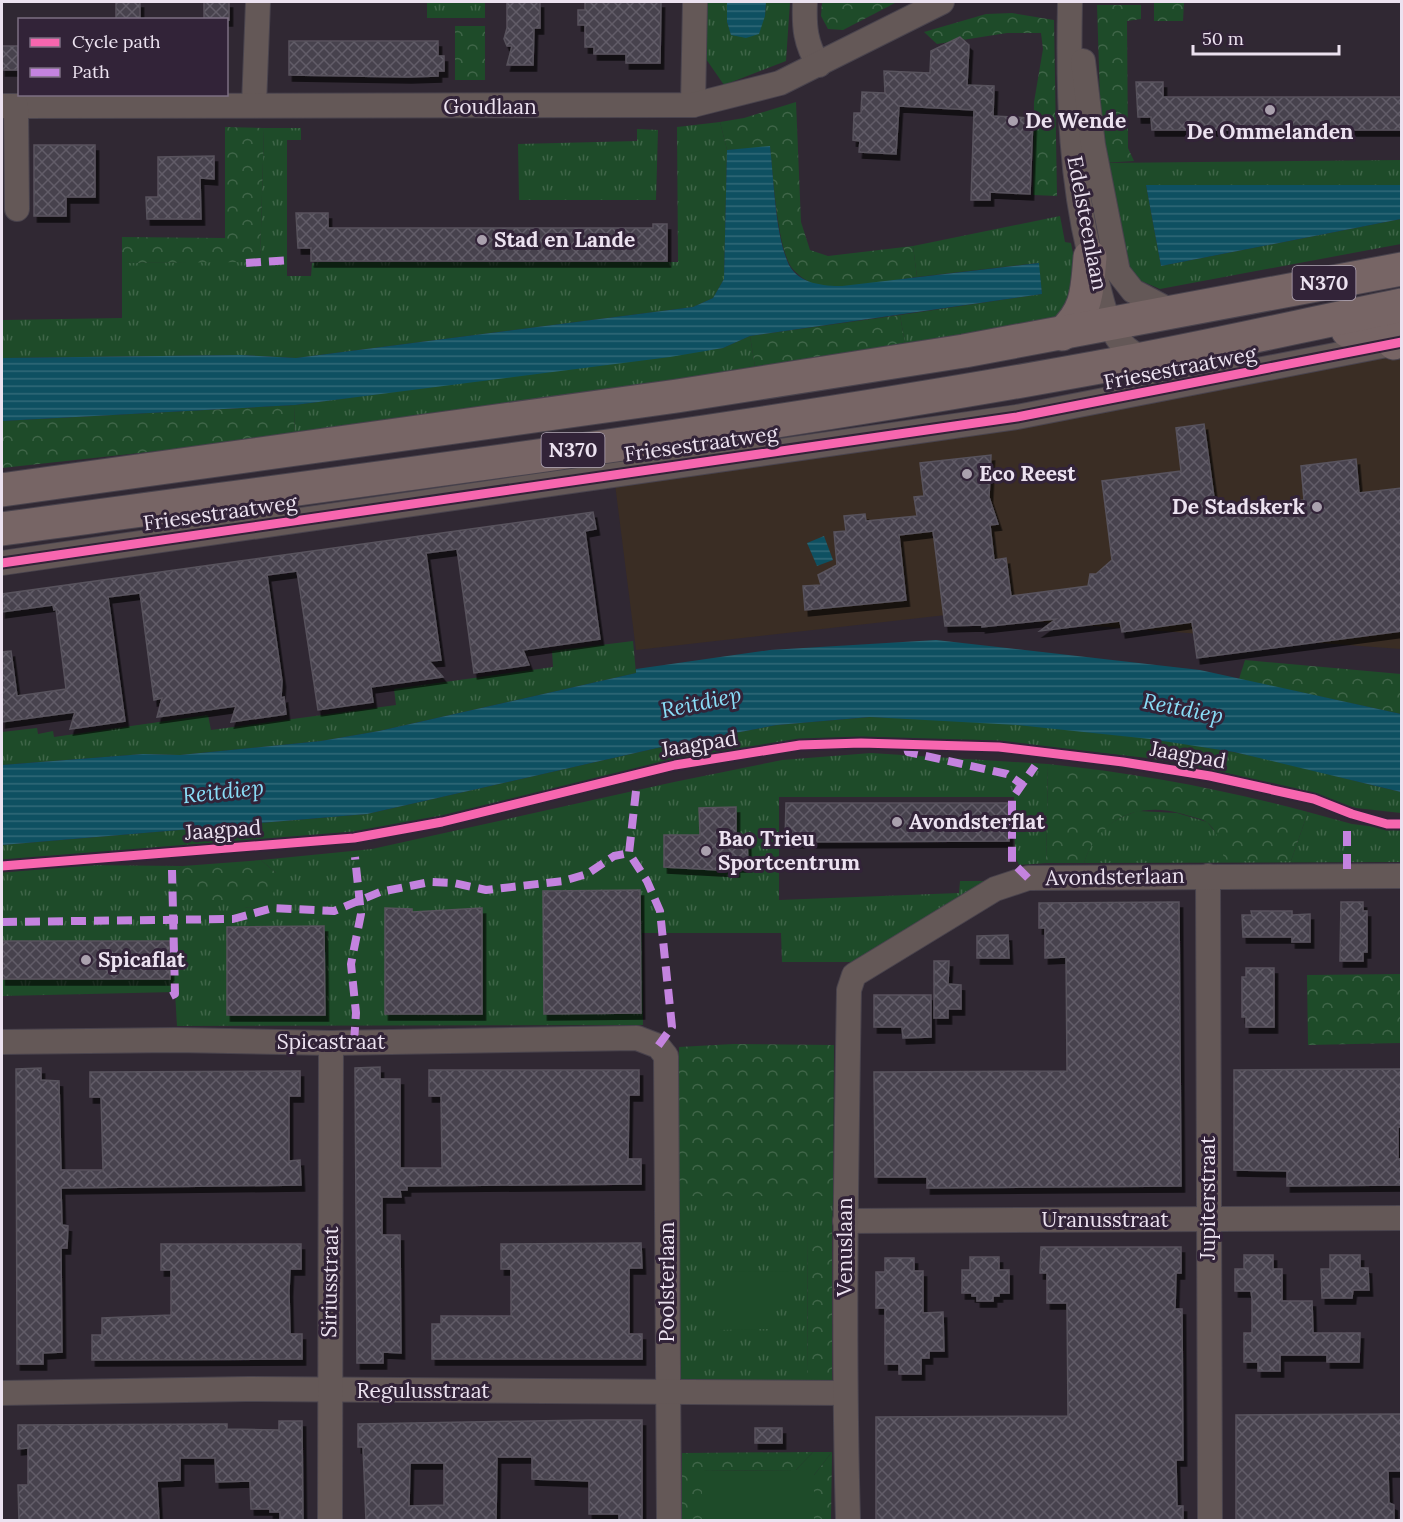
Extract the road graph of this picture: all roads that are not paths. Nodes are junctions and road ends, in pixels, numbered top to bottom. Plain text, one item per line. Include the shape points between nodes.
1 (258, 2) edge
2 (695, 2) edge
3 (805, 2) edge
4 (942, 2) edge
5 (1070, 2) edge
6 (1084, 2) edge
7 (819, 64) junction
8 (254, 105) junction
9 (693, 105) junction
10 (9, 106) edge
11 (17, 209) dead end
12 (1103, 261) junction
13 (1401, 269) edge
14 (1401, 305) edge
15 (1173, 312) junction
16 (1110, 325) junction
17 (1289, 328) junction
18 (1062, 334) junction
19 (1398, 342) edge
20 (1142, 358) junction
21 (2, 490) edge
22 (2, 529) edge
23 (2, 562) edge
24 (1208, 876) junction
25 (1401, 876) edge
26 (855, 975) joint
27 (2, 1042) edge
28 (331, 1043) junction
29 (658, 1046) joint
30 (1401, 1218) edge
31 (1208, 1220) junction
32 (845, 1221) junction
33 (668, 1390) junction
34 (329, 1391) junction
35 (2, 1393) edge
36 (844, 1393) junction
37 (330, 1521) edge
38 (669, 1521) edge
39 (848, 1521) edge
40 (1210, 1521) edge

1 - 8 street
2 - 9 street
3 - 7 street via 808,48
4 - 7 street, Goudlaan
5 - 12 street, Edelsteenlaan via 1073,157
6 - 12 street, Edelsteenlaan via 1082,43
7 - 9 street, Goudlaan via 780,83
8 - 9 street, Goudlaan
8 - 10 street, Goudlaan
10 - 11 street, Goudlaan
12 - 15 street via 1133,291
12 - 16 street, Edelsteenlaan
12 - 18 highway via 1077,320
13 - 15 highway, N370
14 - 17 highway, Friesestraatweg / N370
15 - 16 highway, N370
16 - 18 highway, N370
16 - 20 street, Edelsteenlaan via 1119,341
17 - 19 highway via 1316,338 1385,326
17 - 20 highway, Friesestraatweg / N370
18 - 21 highway, N370 via 688,394
19 - 23 street, Friesestraatweg via 1017,417
20 - 22 highway, Friesestraatweg / N370 via 680,435
24 - 25 street, Avondsterlaan
24 - 26 street, Avondsterlaan via 1028,878 995,889
24 - 31 street, Jupiterstraat
26 - 32 street, Venuslaan via 849,990
27 - 28 street, Spicastraat
28 - 29 street, Spicastraat via 637,1038
28 - 34 street, Siriusstraat
29 - 33 street, Poolsterlaan via 666,1056
30 - 31 street, Uranusstraat
31 - 32 street, Uranusstraat
31 - 40 street, Jupiterstraat
32 - 36 street, Venuslaan
33 - 34 street, Regulusstraat
33 - 36 street, Regulusstraat
33 - 38 street, Poolsterlaan
34 - 35 street, Regulusstraat
34 - 37 street, Siriusstraat
36 - 39 street, Venuslaan

